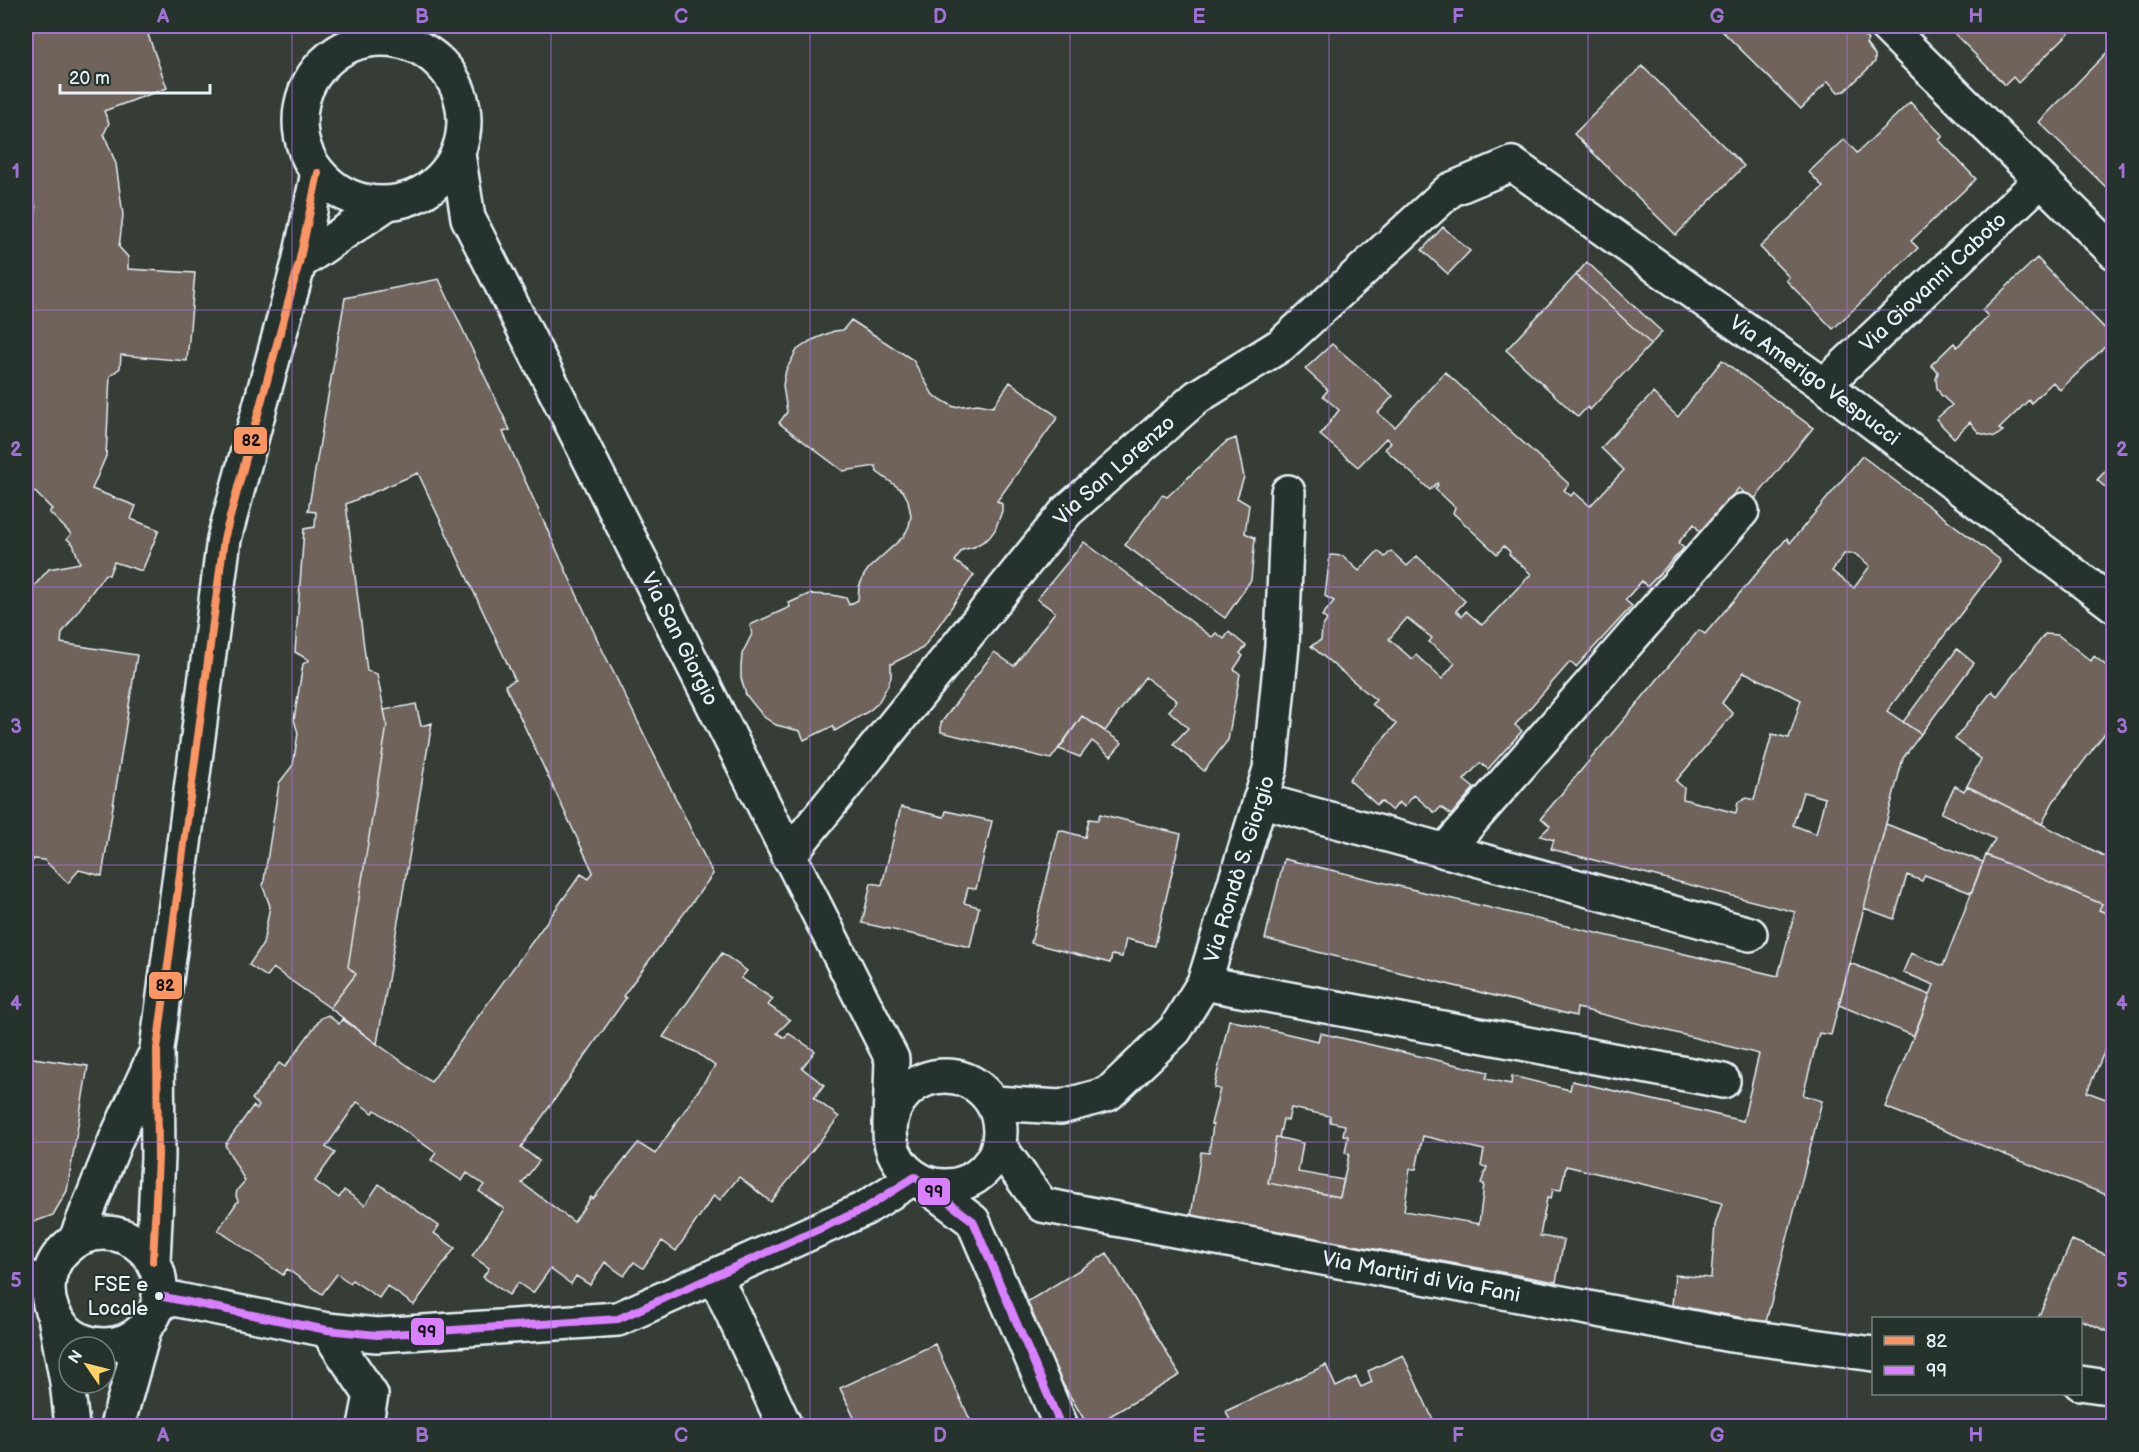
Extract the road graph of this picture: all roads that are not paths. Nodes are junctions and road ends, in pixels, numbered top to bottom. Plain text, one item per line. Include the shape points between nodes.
1 (413, 26) edge
2 (1886, 26) edge
3 (338, 38) edge
4 (431, 53) junction
5 (458, 154) junction
6 (1512, 164) joint
7 (318, 173) junction
8 (2041, 180) junction
9 (419, 195) junction
10 (386, 204) junction
11 (468, 218) junction
12 (2114, 252) edge
13 (298, 262) junction
14 (1824, 385) junction
15 (1288, 492) dead end
16 (1742, 512) dead end
17 (2114, 604) edge
18 (1260, 800) junction
19 (1445, 851) junction
20 (788, 856) junction
21 (1750, 934) dead end
22 (1204, 982) junction
23 (157, 1049) junction
24 (892, 1059) junction
25 (957, 1077) junction
26 (1724, 1081) dead end
27 (993, 1103) junction
28 (891, 1123) junction
29 (994, 1155) junction
30 (915, 1177) junction
31 (973, 1221) junction
32 (76, 1239) junction
33 (153, 1261) junction
34 (715, 1276) junction
35 (36, 1280) edge
36 (159, 1296) junction
37 (55, 1317) junction
38 (145, 1326) junction
39 (327, 1330) junction
40 (1872, 1354) edge
41 (2082, 1383) edge
42 (2114, 1388) edge
43 (72, 1426) edge
44 (117, 1426) edge
45 (365, 1426) edge
46 (785, 1426) edge
47 (1061, 1426) edge

1 - 4 street
2 - 8 street
3 - 4 street via 385,39 409,43
3 - 7 street via 304,94 299,121 304,149
4 - 5 street via 450,74 462,99 465,127
5 - 9 street via 442,178
5 - 11 street, Via San Giorgio
6 - 14 street, Via Amerigo Vespucci
6 - 20 street, Via San Lorenzo via 1450,190 1281,345 1197,397 1067,511
7 - 10 street via 336,190 360,201
7 - 13 street
8 - 12 street
8 - 14 street, Via Giovanni Caboto
9 - 10 street
9 - 11 street
10 - 13 street
11 - 20 street, Via San Giorgio
13 - 23 street via 224,539
14 - 17 street, Via Amerigo Vespucci
15 - 18 street, Via Rondò S. Giorgio via 1282,645 1270,769
16 - 19 street
18 - 19 street
18 - 22 street, Via Rondò S. Giorgio
19 - 21 street
20 - 24 street, Via San Giorgio
22 - 26 street
22 - 27 street, Via Rondò S. Giorgio via 1175,1030 1107,1094 1060,1107
23 - 32 street
23 - 33 street via 158,1156
24 - 25 street
24 - 28 street, Via San Giorgio
25 - 27 street via 978,1086
25 - 28 street via 936,1076 915,1085 899,1101
27 - 29 street via 1000,1123
28 - 30 street, Via San Giorgio via 891,1143 898,1161
29 - 30 street via 975,1178 955,1185 933,1185
29 - 31 street
29 - 40 street, Via Martiri di Via Fani via 1042,1205 1719,1333
30 - 31 street, Via San Giorgio
30 - 34 street via 864,1209
31 - 47 street
32 - 33 street via 111,1232 143,1248
32 - 35 street
33 - 36 street
34 - 39 street via 618,1319 377,1335
34 - 46 street
35 - 37 street
36 - 38 street via 155,1312
36 - 39 street
37 - 38 street via 75,1337 101,1345 133,1337
37 - 43 street
38 - 44 street
39 - 45 street via 371,1395
41 - 42 street

